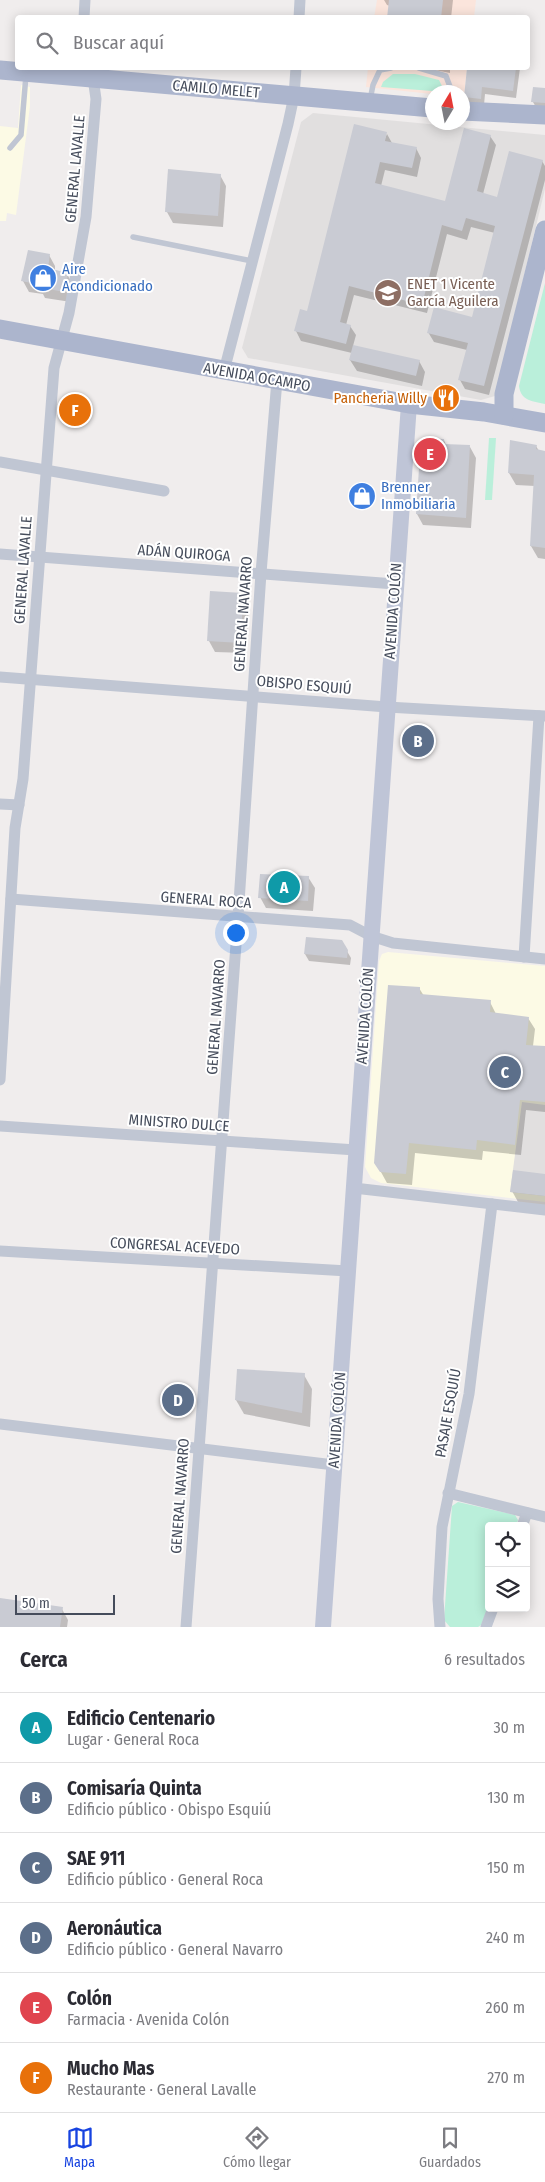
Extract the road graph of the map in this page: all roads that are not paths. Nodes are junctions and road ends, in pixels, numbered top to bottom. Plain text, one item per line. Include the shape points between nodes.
1 (85, 0) edge
2 (300, 0) edge
3 (84, 15) edge
4 (299, 15) edge
5 (0, 70) edge
6 (296, 70) edge
7 (380, 70) edge
8 (426, 70) edge
9 (26, 73) junction
10 (89, 73) edge
11 (449, 85) edge
12 (294, 96) junction
13 (369, 102) junction
14 (425, 107) edge
15 (470, 111) edge
16 (545, 114) edge
17 (10, 148) dead end
18 (545, 230) edge
19 (133, 237) dead end
20 (252, 261) junction
21 (0, 329) edge
22 (61, 340) junction
23 (224, 371) junction
24 (277, 380) junction
25 (408, 404) junction
26 (504, 415) junction
27 (545, 422) edge
28 (0, 462) edge
29 (46, 470) junction
30 (164, 491) dead end
31 (0, 554) edge
32 (39, 557) junction
33 (260, 573) junction
34 (395, 584) junction
35 (0, 678) edge
36 (30, 680) junction
37 (253, 696) junction
38 (387, 707) junction
39 (542, 716) edge
40 (0, 804) edge
41 (19, 805) junction
42 (10, 899) junction
43 (238, 917) junction
44 (371, 936) junction
45 (524, 957) junction
46 (545, 959) edge
47 (2, 997) edge
48 (0, 1080) edge
49 (0, 1126) edge
50 (222, 1140) junction
51 (356, 1150) junction
52 (354, 1188) junction
53 (492, 1204) junction
54 (545, 1210) edge
55 (0, 1252) edge
56 (212, 1262) junction
57 (348, 1271) junction
58 (0, 1424) edge
59 (198, 1449) junction
60 (334, 1465) junction
61 (448, 1493) junction
62 (526, 1513) junction
63 (545, 1517) edge
64 (523, 1522) edge
65 (492, 1612) edge
66 (186, 1627) edge
67 (323, 1627) edge
68 (440, 1627) edge
69 (486, 1627) edge

1 - 3 street
2 - 4 street
5 - 9 main road, CAMILO MELET
6 - 12 street
7 - 13 lane
8 - 11 lane via 446,76
9 - 10 main road, CAMILO MELET
9 - 17 lane via 22,135
10 - 12 main road, CAMILO MELET
10 - 22 street, GENERAL LAVALLE via 96,99 86,217
12 - 13 main road, CAMILO MELET
12 - 20 street
13 - 14 main road, CAMILO MELET
15 - 16 main road
18 - 26 main road via 504,394
19 - 20 lane
20 - 23 street
21 - 22 main road, AVENIDA OCAMPO
22 - 23 main road, AVENIDA OCAMPO
22 - 29 street, GENERAL LAVALLE via 54,368
23 - 24 main road, AVENIDA OCAMPO
24 - 25 main road, AVENIDA OCAMPO
24 - 33 street, GENERAL NAVARRO
25 - 26 main road, AVENIDA OCAMPO
25 - 34 street, AVENIDA COLÓN
26 - 27 main road, AVENIDA OCAMPO
28 - 29 street
29 - 30 street
29 - 32 street, GENERAL LAVALLE
31 - 32 street, ADÁN QUIROGA
32 - 33 street, ADÁN QUIROGA
32 - 36 street, GENERAL LAVALLE
33 - 34 street, ADÁN QUIROGA
33 - 37 street, GENERAL NAVARRO
34 - 38 street, AVENIDA COLÓN
35 - 36 street, OBISPO ESQUIÚ
36 - 37 street, OBISPO ESQUIÚ
36 - 41 street, GENERAL LAVALLE
37 - 38 street, OBISPO ESQUIÚ
37 - 43 street, GENERAL NAVARRO
38 - 39 street, OBISPO ESQUIÚ
38 - 44 street, AVENIDA COLÓN
39 - 45 street
40 - 41 street
41 - 42 street, GENERAL LAVALLE
42 - 43 street, GENERAL ROCA
42 - 47 street, GENERAL LAVALLE
43 - 44 street, GENERAL ROCA via 350,925
43 - 50 street, GENERAL NAVARRO
44 - 45 street, GENERAL ROCA via 393,943
44 - 51 street, AVENIDA COLÓN
45 - 46 street, GENERAL ROCA
47 - 48 street, GENERAL LAVALLE
49 - 50 street, MINISTRO DULCE
50 - 51 street, MINISTRO DULCE
50 - 56 street, GENERAL NAVARRO
51 - 52 street, AVENIDA COLÓN
52 - 53 street
52 - 57 street, AVENIDA COLÓN
53 - 54 street
53 - 61 street, PASAJE ESQUIÚ via 469,1394
55 - 56 street, CONGRESAL ACEVEDO
56 - 57 street, CONGRESAL ACEVEDO
56 - 59 street, GENERAL NAVARRO
57 - 60 street, AVENIDA COLÓN
58 - 59 street
59 - 60 street
59 - 66 street, GENERAL NAVARRO
60 - 67 street, AVENIDA COLÓN
61 - 62 street
61 - 68 street, PASAJE ESQUIÚ via 439,1561
62 - 63 street
62 - 64 street
65 - 69 street

